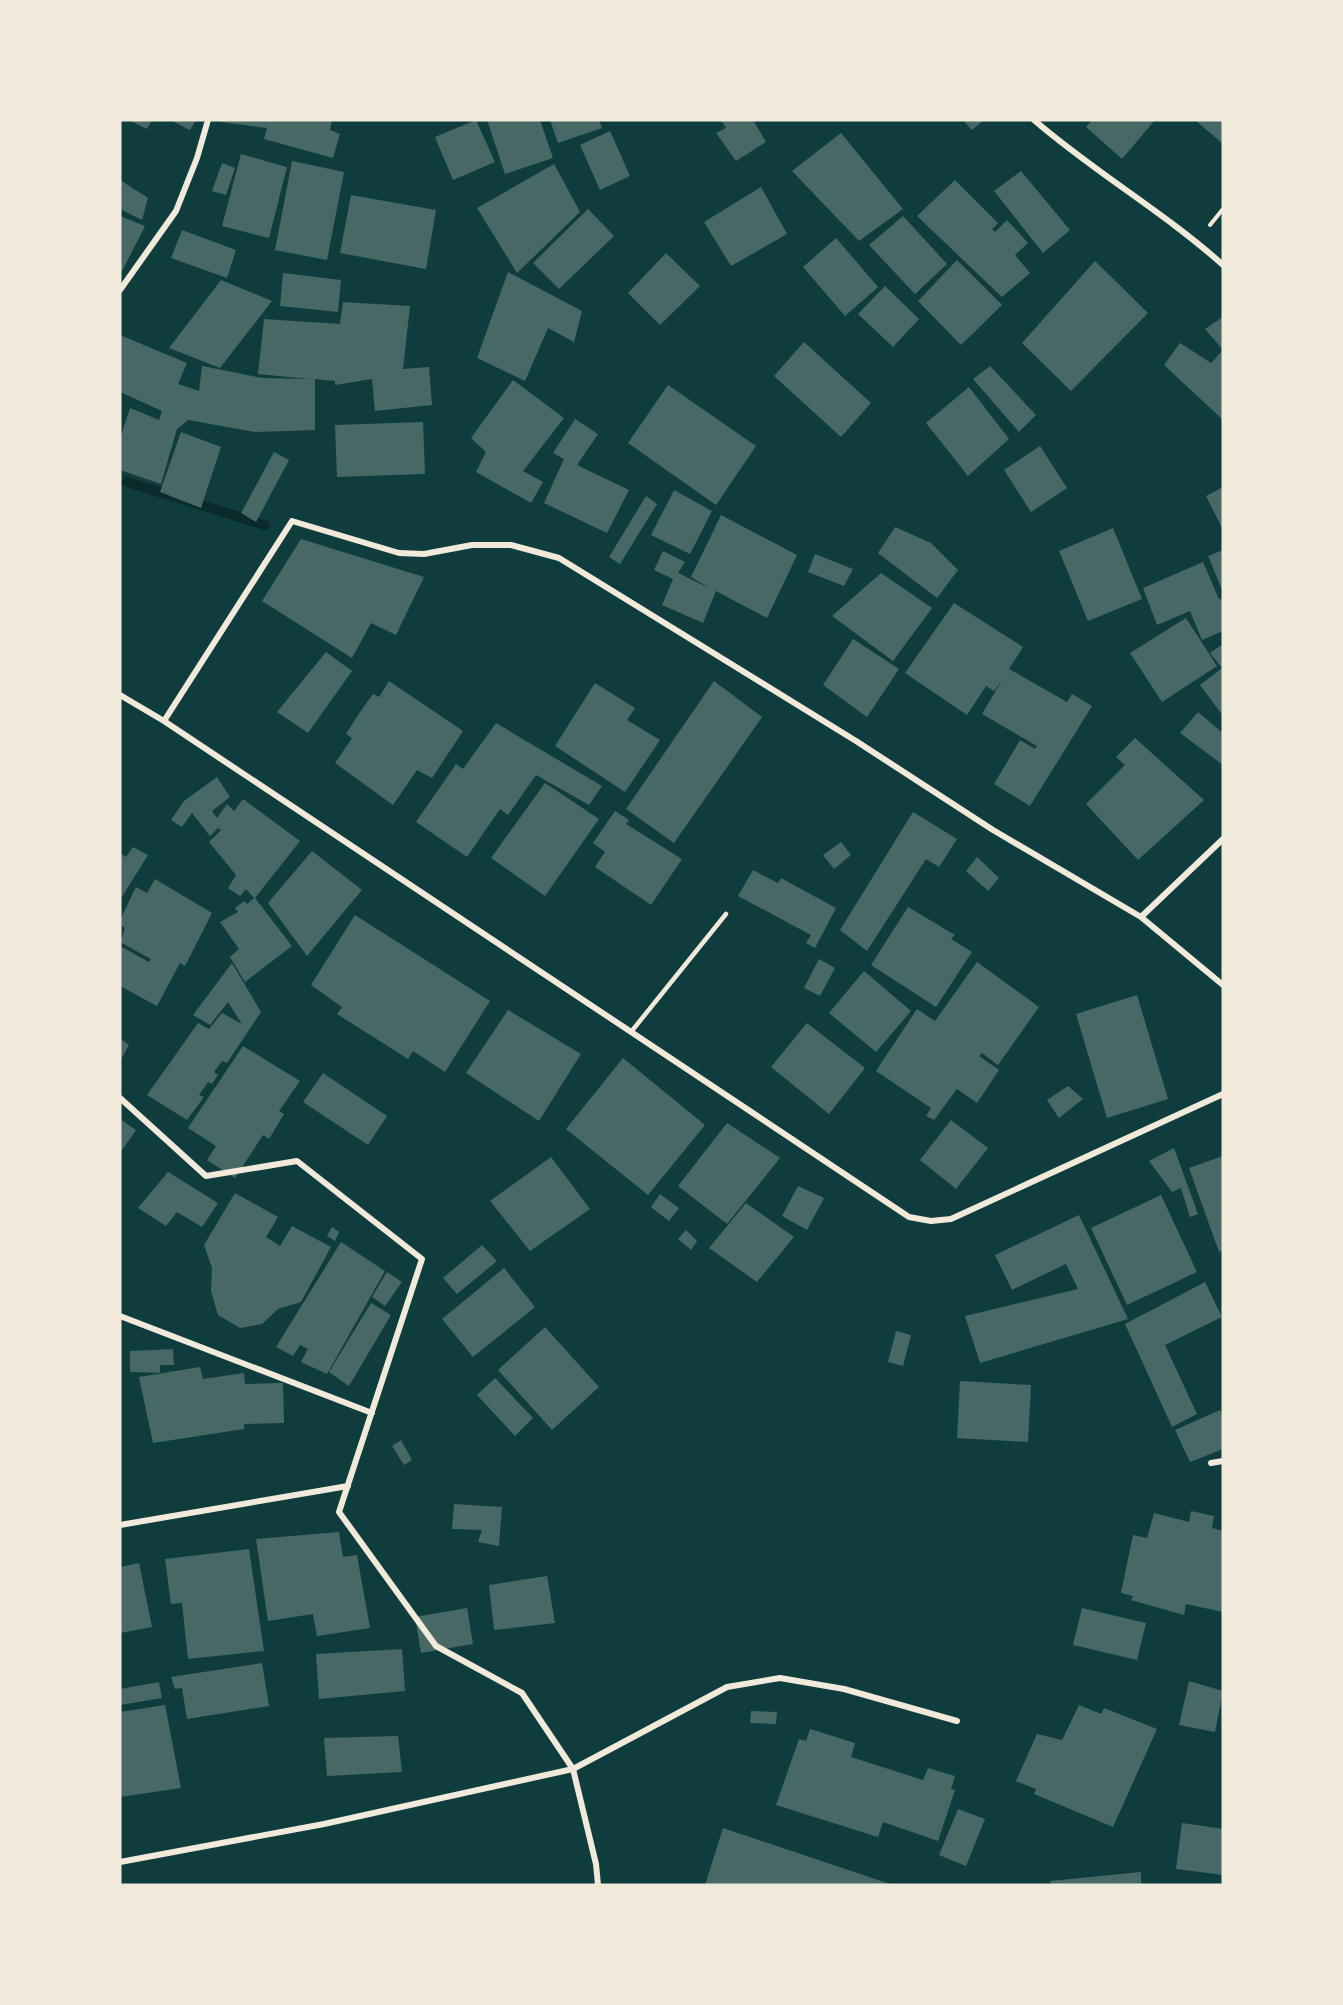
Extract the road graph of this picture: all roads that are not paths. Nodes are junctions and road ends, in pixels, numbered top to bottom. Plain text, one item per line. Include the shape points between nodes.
1 (208, 120) edge
2 (1034, 120) edge
3 (1223, 265) edge
4 (120, 290) edge
5 (120, 694) edge
6 (164, 721) junction
7 (1223, 839) edge
8 (726, 914) dead end
9 (1141, 916) junction
10 (1223, 984) edge
11 (631, 1032) junction
12 (1223, 1094) edge
13 (120, 1098) edge
14 (120, 1316) edge
15 (372, 1413) junction
16 (1223, 1461) edge
17 (1211, 1463) dead end
18 (348, 1486) junction
19 (120, 1525) edge
20 (957, 1721) dead end
21 (573, 1769) junction
22 (120, 1862) edge
23 (598, 1885) edge

1 - 4 street via 176,211
2 - 3 street
5 - 6 street
6 - 9 street via 292,521 399,552 424,554 472,545 512,545 559,558 993,830
6 - 11 street
7 - 9 street
8 - 11 lane
9 - 10 street
11 - 12 street via 909,1217 931,1221 951,1220
13 - 15 street via 206,1176 297,1161 422,1260
14 - 15 street
15 - 18 street
16 - 17 street
18 - 19 street
18 - 21 street via 339,1512 436,1646 522,1693
20 - 21 street via 844,1689 780,1678 727,1687
21 - 22 street via 324,1824
21 - 23 street

